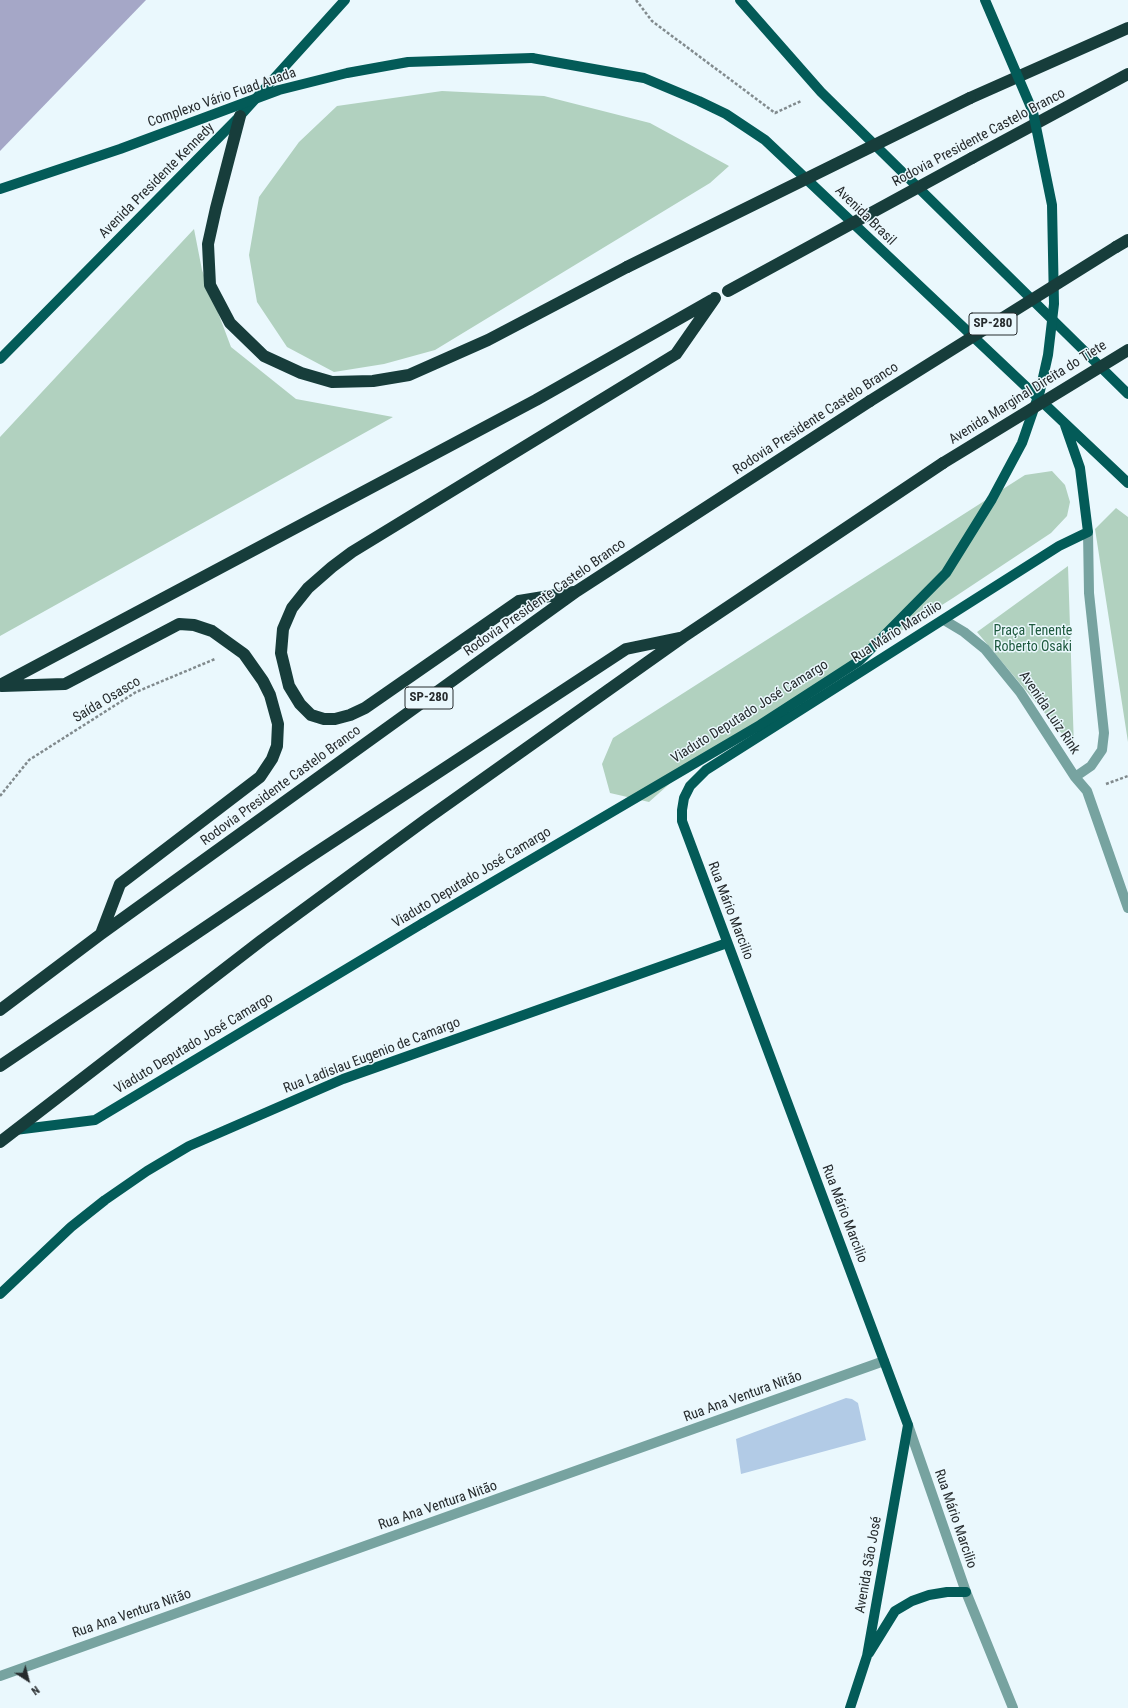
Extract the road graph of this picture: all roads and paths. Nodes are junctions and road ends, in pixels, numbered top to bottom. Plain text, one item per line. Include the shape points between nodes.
1 (345, 0) edge
2 (636, 0) edge
3 (740, 0) edge
4 (985, 0) edge
5 (1128, 28) edge
6 (532, 58) joint
7 (1128, 74) edge
8 (821, 92) junction
9 (240, 116) junction
10 (0, 189) edge
11 (1128, 240) edge
12 (715, 298) junction
13 (1128, 350) edge
14 (0, 359) edge
15 (1128, 394) edge
16 (1065, 425) junction
17 (1128, 483) edge
18 (1088, 532) junction
19 (577, 591) junction
20 (944, 620) junction
21 (683, 637) junction
22 (244, 654) junction
23 (0, 685) edge
24 (1075, 776) junction
25 (0, 796) edge
26 (1128, 908) edge
27 (101, 934) junction
28 (727, 943) junction
29 (0, 1010) edge
30 (0, 1066) edge
31 (15, 1130) junction
32 (0, 1142) edge
33 (0, 1294) edge
34 (884, 1361) junction
35 (908, 1425) junction
36 (966, 1592) junction
37 (867, 1656) junction
38 (0, 1676) edge
39 (850, 1708) edge
40 (1013, 1708) edge

1 - 9 main road, Avenida Presidente Kennedy
2 - 8 path via 652,21 776,113
3 - 8 main road
4 - 31 main road, Viaduto Deputado José Camargo, bridge via 1034,112 1052,205 1054,304 1048,355 1040,391 1022,443 992,499 946,573 860,661 760,724 96,1120
5 - 9 highway, bridge via 970,98 627,267 488,340 409,375 373,381 332,382 301,373 264,356 230,322 210,285 208,244
6 - 10 main road, Complexo Vário Fuad Auada, bridge via 408,62 347,73 280,90 120,150
6 - 16 main road, Avenida Brasil via 644,78 726,114 765,140
7 - 12 highway, Rodovia Presidente Castelo Branco, bridge
8 - 15 main road
9 - 14 main road, Avenida Presidente Kennedy
11 - 19 highway, Rodovia Presidente Castelo Branco / SP-280, bridge via 870,401
12 - 19 highway via 676,354 352,552 308,588 292,608 283,629 282,653 289,686 300,704 311,715 335,720 365,708 519,601
12 - 23 highway, Rodovia Presidente Castelo Branco via 529,403
13 - 21 highway, Avenida Marginal Direita do Tiete, bridge via 944,463
16 - 17 main road, Avenida Brasil
16 - 18 main road via 1080,468
18 - 20 main road, Rua Mário Marcilio via 1059,546
18 - 24 street, Avenida Luiz Rink via 1089,593 1104,732 1102,750 1091,766
19 - 27 highway, Rodovia Presidente Castelo Branco / SP-280
20 - 24 street, Avenida Luiz Rink via 985,649 1020,692
20 - 28 main road, Rua Mário Marcilio via 732,752 706,770 690,786 684,798 682,821
21 - 30 highway via 626,648
21 - 31 highway, Avenida Marginal Direita do Tiete via 428,818 262,940
22 - 23 highway via 212,631 194,625 179,624 65,684
22 - 25 path, Saída Osasco via 223,655 136,692 29,760
22 - 27 highway via 263,681 274,706 278,724 277,746 272,759 260,777 120,884
24 - 26 street, Avenida Luiz Rink via 1087,791
27 - 29 highway, Rodovia Presidente Castelo Branco / SP-280
28 - 33 main road, Rua Ladislau Eugenio de Camargo via 343,1079 189,1146 147,1170 105,1200 71,1227
28 - 34 main road, Rua Mário Marcilio
31 - 32 highway, Avenida Marginal Direita do Tiete
34 - 35 main road, Rua Mário Marcilio
34 - 38 street, Rua Ana Ventura Nitão
35 - 36 street, Rua Mário Marcilio
35 - 37 main road, Avenida São José
36 - 37 main road via 929,1595 895,1610
36 - 40 street, Rua Mário Marcilio
37 - 39 main road, Avenida São José

